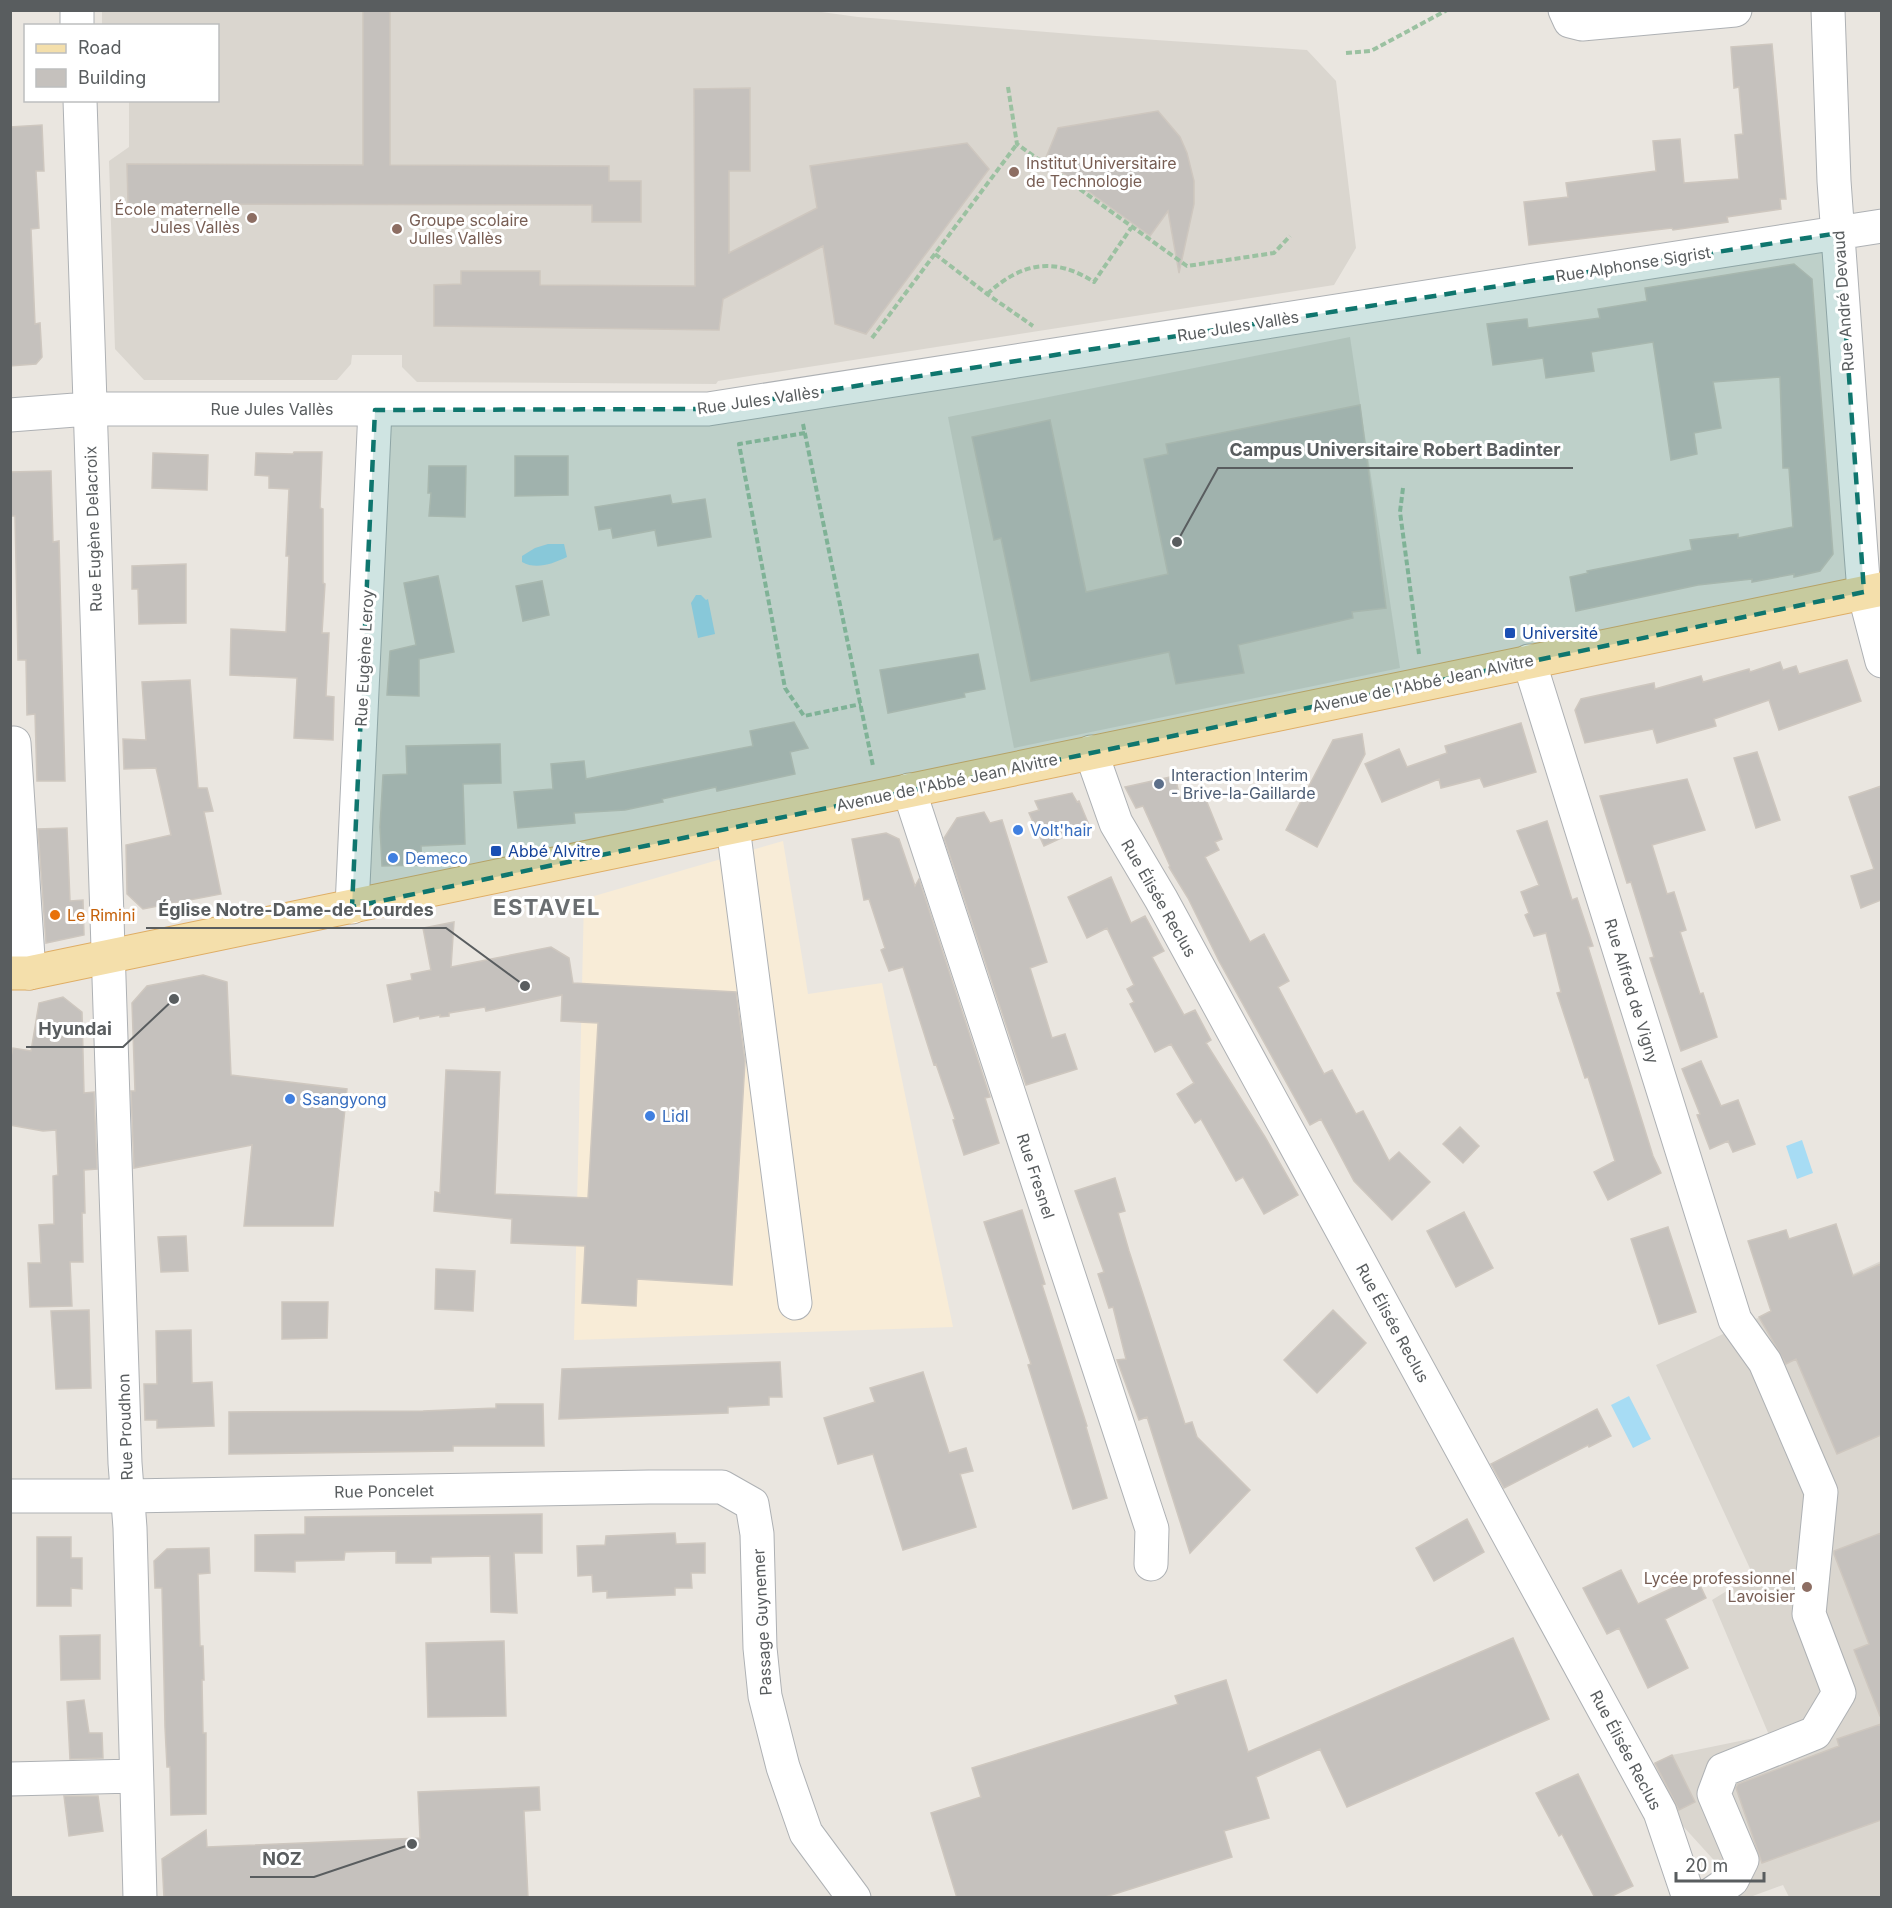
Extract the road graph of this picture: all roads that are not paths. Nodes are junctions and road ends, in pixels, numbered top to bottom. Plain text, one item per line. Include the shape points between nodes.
1 (1565, 10) edge
2 (1735, 10) edge
3 (1828, 10) edge
4 (80, 102) edge
5 (1881, 226) edge
6 (1839, 233) junction
7 (1384, 303) joint
8 (88, 409) junction
9 (375, 410) junction
10 (10, 415) edge
11 (1873, 590) edge
12 (1529, 661) junction
13 (1881, 662) edge
14 (14, 743) dead end
15 (1091, 752) junction
16 (894, 793) junction
17 (733, 827) junction
18 (352, 907) junction
19 (109, 957) junction
20 (17, 977) edge
21 (795, 1303) dead end
22 (10, 1496) edge
23 (128, 1496) junction
24 (752, 1504) joint
25 (1151, 1564) dead end
26 (136, 1776) junction
27 (10, 1779) edge
28 (140, 1898) edge
29 (854, 1898) edge
30 (1689, 1898) edge
31 (1706, 1898) edge

1 - 2 street via 1570,21 1582,24
3 - 6 street, Rue André Devaud
4 - 8 street, Rue Eugène Delacroix
5 - 6 street, Rue Alphonse Sigrist
6 - 7 street, Rue Alphonse Sigrist
6 - 11 street, Rue André Devaud
7 - 9 street, Rue Jules Vallès via 708,409
8 - 9 street, Rue Jules Vallès
8 - 10 street, Rue Jules Vallès
8 - 19 street, Rue Eugène Delacroix
9 - 18 street, Rue Eugène Leroy
11 - 12 main road, Avenue de l'Abbé Jean Alvitre
11 - 13 street, Rue André Devaud
12 - 15 main road, Avenue de l'Abbé Jean Alvitre
12 - 31 street, Rue Alfred de Vigny via 1735,1320 1766,1362 1821,1492 1809,1614 1839,1694 1815,1733 1723,1770 1714,1794 1742,1860 1732,1880
14 - 20 street
15 - 16 main road, Avenue de l'Abbé Jean Alvitre
15 - 30 street, Rue Élisée Reclus via 1116,823 1660,1812
16 - 17 main road, Avenue de l'Abbé Jean Alvitre
16 - 25 street, Rue Fresnel via 1152,1529
17 - 18 main road, Avenue de l'Abbé Jean Alvitre
17 - 21 street
18 - 19 main road, Avenue de l'Abbé Jean Alvitre
19 - 20 main road, Avenue de l'Abbé Jean Alvitre
19 - 23 street, Rue Proudhon
22 - 23 street, Rue Poncelet
23 - 24 street, Rue Poncelet via 722,1487
23 - 26 street, Rue Proudhon
24 - 29 street, Passage Guynemer via 757,1533 765,1696 783,1767 806,1833
26 - 27 street
26 - 28 street, Rue Proudhon

